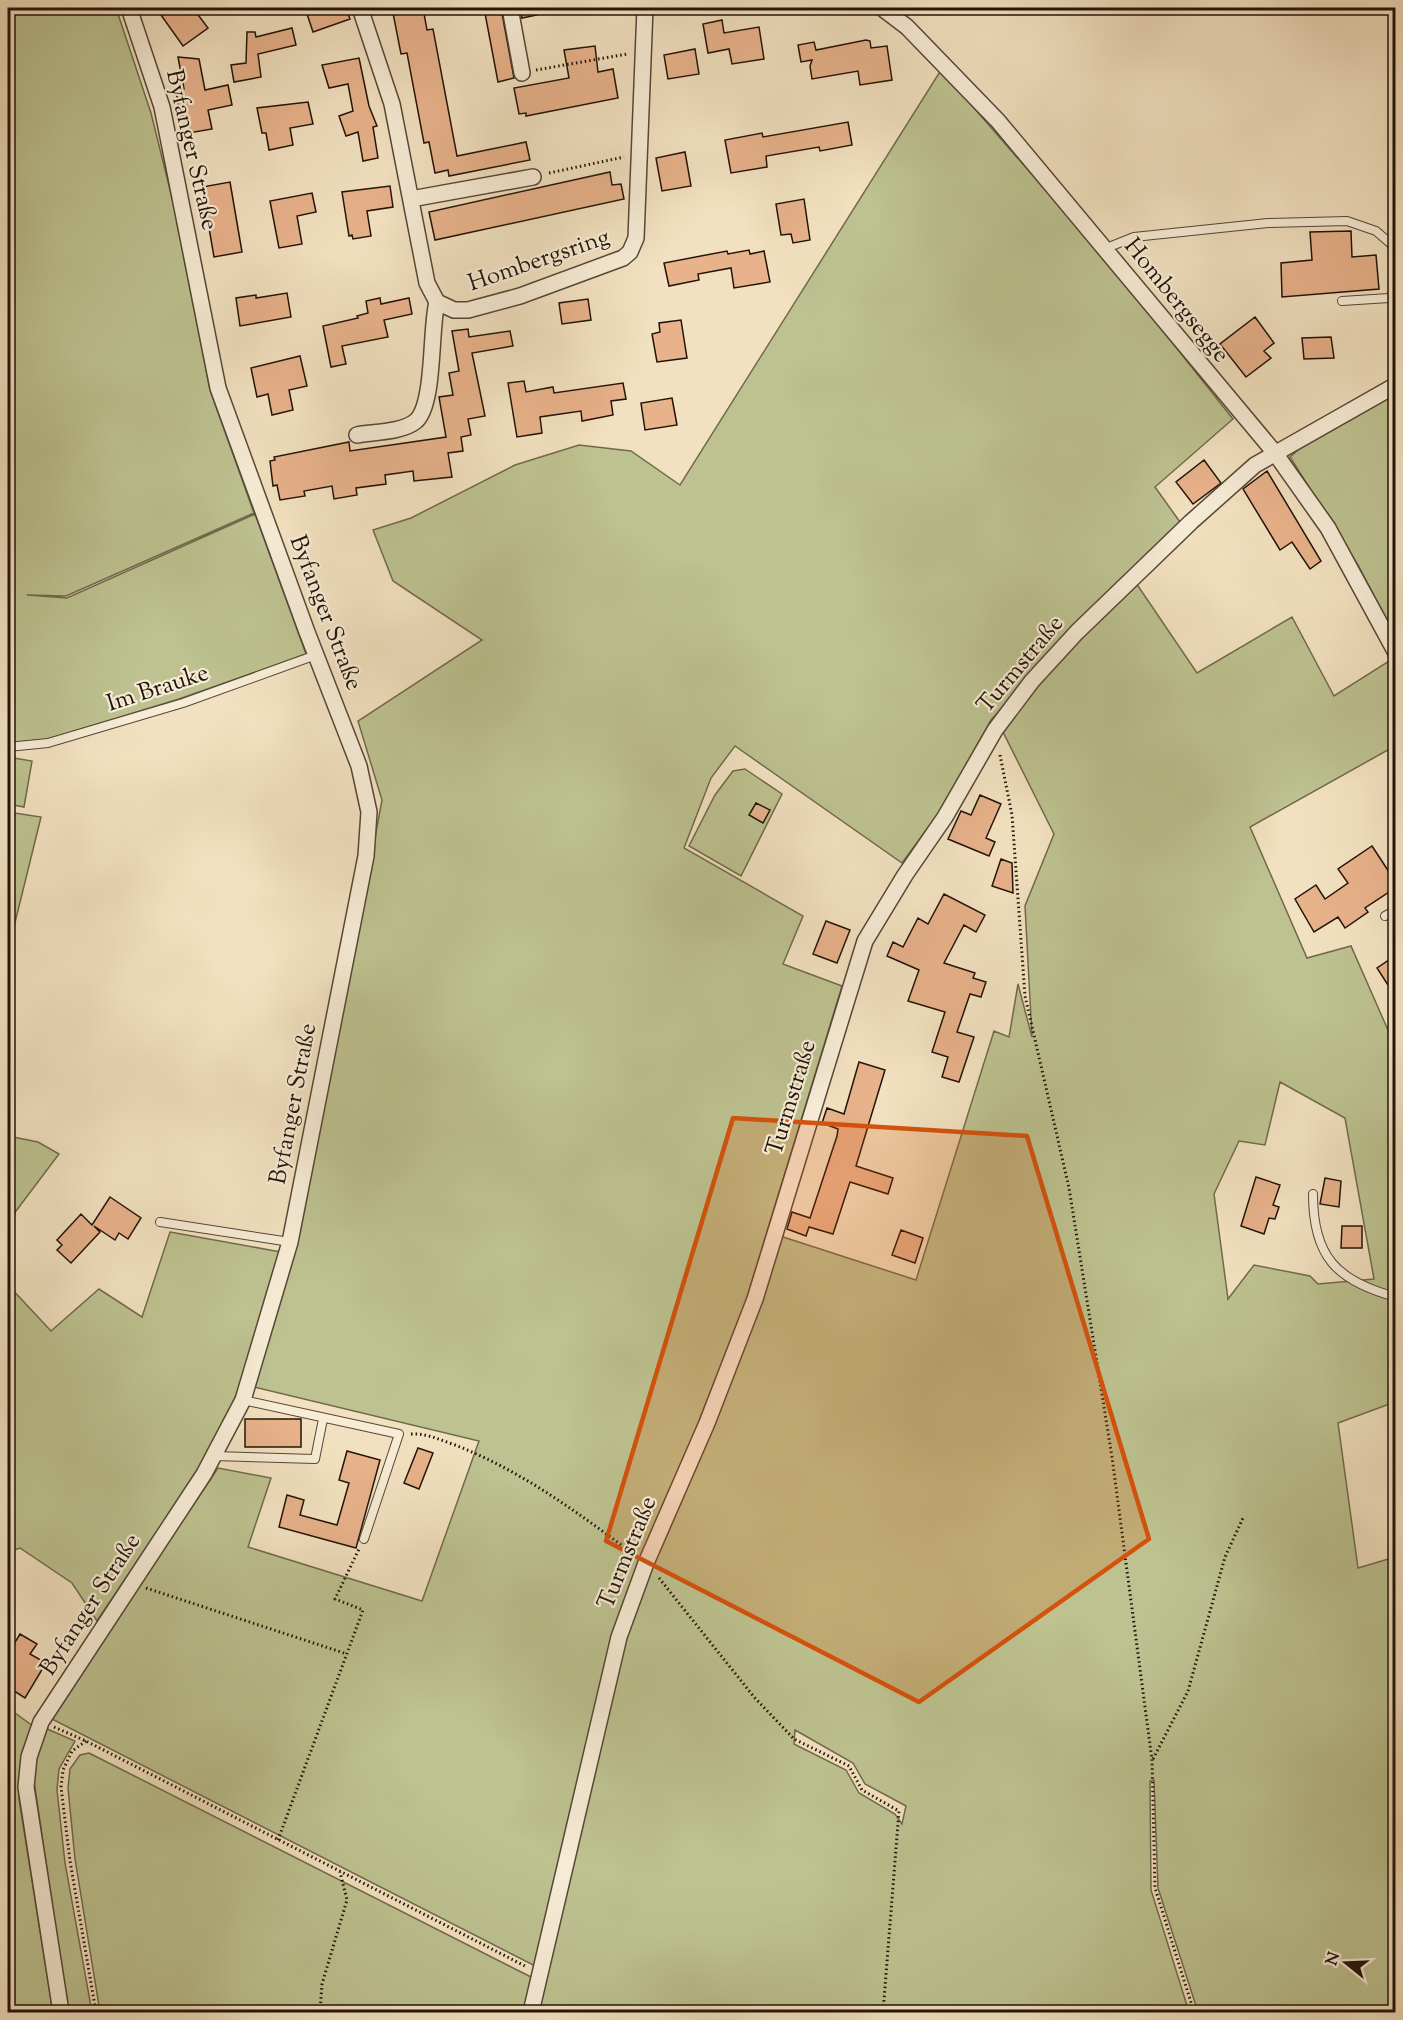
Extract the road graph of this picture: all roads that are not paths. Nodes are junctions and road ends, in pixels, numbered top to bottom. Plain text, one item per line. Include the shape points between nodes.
1 (129, 8) edge
2 (360, 8) edge
3 (510, 8) edge
4 (645, 8) edge
5 (882, 8) edge
6 (522, 73) road end
7 (533, 177) road end
8 (411, 199) junction
9 (1386, 238) junction
10 (1395, 238) edge
11 (1104, 249) junction
12 (1342, 301) dead end
13 (436, 302) junction
14 (1395, 385) edge
15 (357, 435) dead end
16 (1275, 453) junction
17 (1395, 653) edge
18 (316, 655) junction
19 (8, 747) edge
20 (1395, 910) edge
21 (1385, 916) dead end
22 (1313, 1194) dead end
23 (160, 1222) dead end
24 (290, 1242) junction
25 (1395, 1297) edge
26 (243, 1400) junction
27 (323, 1419) junction
28 (213, 1456) junction
29 (364, 1539) road end
30 (61, 2013) edge
31 (531, 2013) edge

1 - 18 street, Byfanger Straße via 162,107 218,388
2 - 8 street via 388,90
3 - 6 street
4 - 13 street, Hombergsring via 636,238 630,252 623,258 483,307 454,310
5 - 11 street, Hombergsegge via 907,27 991,113
7 - 8 street
8 - 13 street via 426,283
9 - 10 lane
9 - 11 lane via 1359,223 1315,220 1134,237
9 - 12 lane via 1395,251 1393,294 1389,298
11 - 16 street, Hombergsegge
13 - 15 street via 429,388 420,415 409,425
14 - 16 street, Turmstraße
16 - 17 street, Hombergsegge via 1328,528
16 - 31 street, Turmstraße via 1229,488 1077,632 1032,681 995,730 945,817 865,941 755,1299 619,1637
18 - 19 lane, Im Brauke via 161,710 48,743
18 - 24 street, Byfanger Straße via 359,766 369,812 366,856
20 - 21 lane
22 - 25 lane via 1315,1232 1333,1265 1372,1290
23 - 24 lane
24 - 26 street, Byfanger Straße
26 - 27 lane
26 - 28 street, Byfanger Straße
27 - 28 lane via 315,1459
27 - 29 lane via 399,1434
28 - 30 street, Byfanger Straße via 41,1722 29,1757 26,1787

